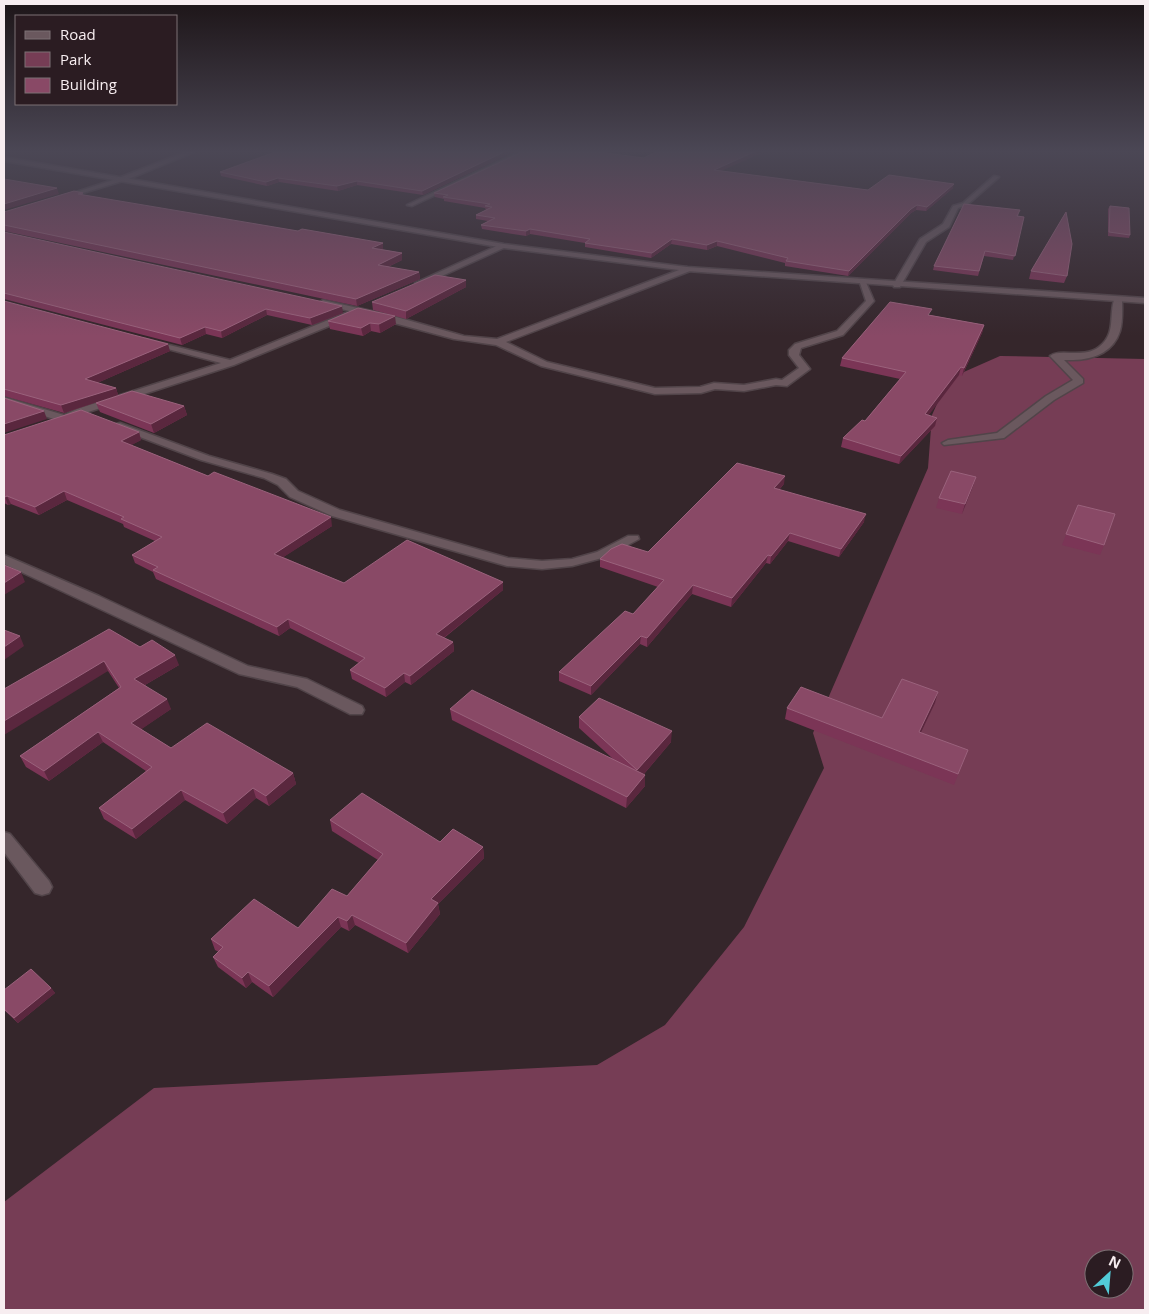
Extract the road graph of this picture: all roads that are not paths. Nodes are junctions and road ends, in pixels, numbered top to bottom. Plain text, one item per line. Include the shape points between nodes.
1 (317, 213) edge
2 (951, 213) edge
3 (504, 246) junction
4 (687, 269) junction
5 (862, 282) junction
6 (897, 285) junction
7 (411, 287) edge
8 (1118, 299) junction
9 (309, 300) edge
10 (1145, 301) edge
11 (373, 304) edge
12 (358, 311) junction
13 (138, 338) edge
14 (498, 342) junction
15 (231, 363) junction
16 (4, 400) edge
17 (81, 411) junction
18 (64, 419) junction
19 (46, 425) edge
20 (948, 443) dead end
21 (633, 539) dead end
22 (4, 559) edge
23 (356, 710) dead end
24 (4, 839) edge
25 (42, 887) dead end

1 - 3 street
2 - 6 street via 946,225 923,240
3 - 4 street
3 - 7 street
4 - 5 street
4 - 14 street
5 - 6 street
5 - 14 street via 870,302 840,333 798,346 794,355 805,369 783,384 655,390 544,364
6 - 8 street
8 - 10 street
8 - 20 street via 1115,334 1100,350 1081,359 1055,356 1079,381 1050,398 1000,436
9 - 12 street
11 - 12 street
12 - 14 street via 452,338 480,343
12 - 15 street
13 - 15 street
15 - 17 street
16 - 18 street
17 - 18 street
17 - 21 street via 205,458 268,476 282,482 294,494 336,514 507,562 535,565 585,561
18 - 19 street
22 - 23 street via 244,670 302,683
24 - 25 street

